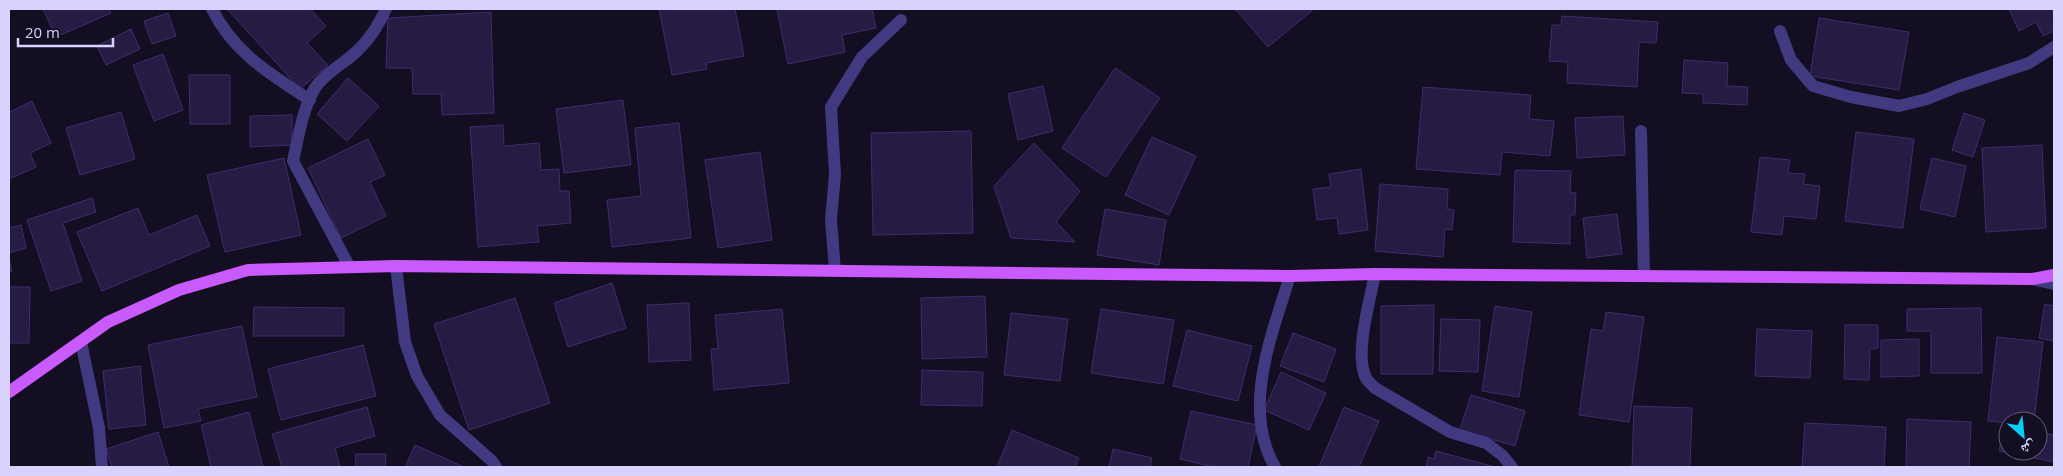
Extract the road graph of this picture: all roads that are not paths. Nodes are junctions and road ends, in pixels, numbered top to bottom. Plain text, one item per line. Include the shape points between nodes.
1 (212, 9) edge
2 (386, 9) edge
3 (901, 20) dead end
4 (1780, 31) dead end
5 (2054, 47) edge
6 (310, 100) junction
7 (1641, 131) dead end
8 (349, 266) junction
9 (396, 266) junction
10 (835, 270) junction
11 (1375, 274) junction
12 (2054, 275) edge
13 (1290, 276) junction
14 (1644, 276) junction
15 (2032, 279) junction
16 (2054, 284) edge
17 (81, 342) junction
18 (9, 392) edge
19 (102, 467) edge
20 (496, 467) edge
21 (1275, 467) edge
22 (1512, 467) edge

1 - 6 street via 236,45
2 - 6 street via 361,48 315,87
3 - 10 street via 862,57 831,107 835,174 831,220
4 - 5 street via 1791,60 1813,86 1899,106 2029,63
6 - 8 street via 293,162
7 - 14 street
8 - 9 main road
8 - 17 main road via 248,270 179,290 108,322
9 - 10 main road
9 - 20 street via 405,342 417,376 440,415
10 - 13 main road
11 - 13 main road
11 - 14 main road
11 - 22 street via 1363,341 1362,363 1366,378 1375,388 1450,432 1486,444
12 - 15 main road
13 - 21 street via 1261,377 1262,425 1267,454
14 - 15 main road
15 - 16 street
17 - 18 main road
17 - 19 street via 99,428

